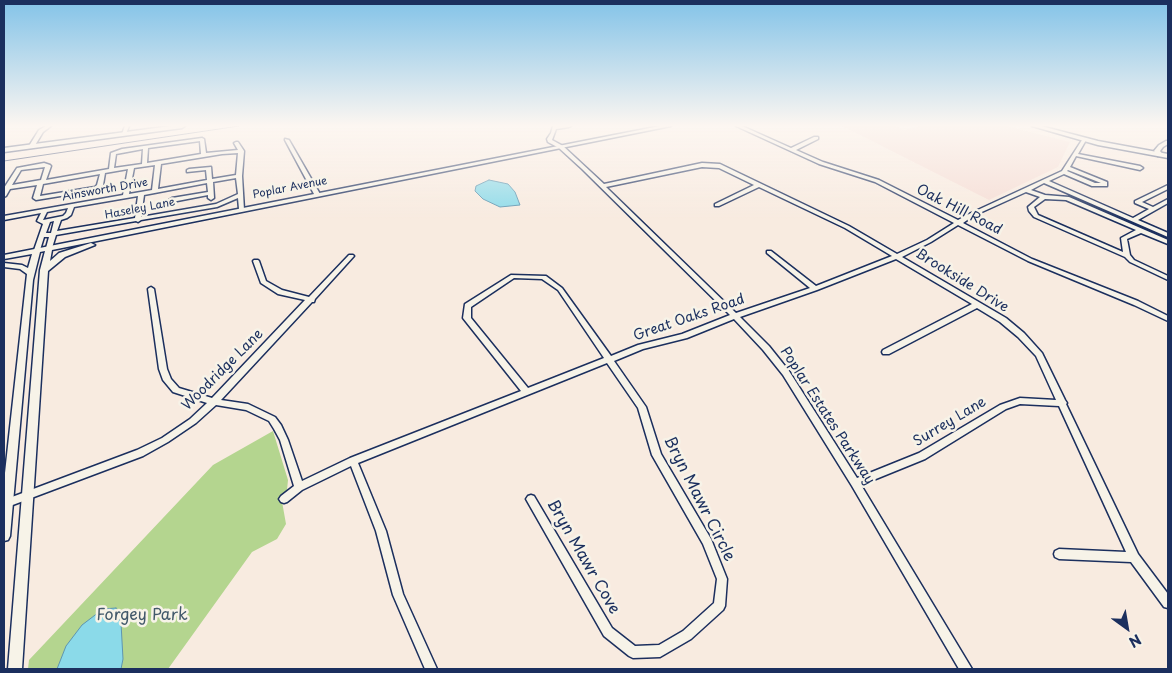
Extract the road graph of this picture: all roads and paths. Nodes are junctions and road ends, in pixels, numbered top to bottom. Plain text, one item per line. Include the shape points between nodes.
1 (113, 157) edge
2 (145, 157) edge
3 (190, 157) edge
4 (241, 157) edge
5 (297, 157) edge
6 (507, 157) edge
7 (572, 157) edge
8 (810, 157) edge
9 (1074, 157) edge
10 (1088, 157) edge
11 (158, 163) junction
12 (144, 165) junction
13 (130, 168) junction
14 (1140, 168) dead end
15 (1066, 170) junction
16 (111, 171) junction
17 (189, 171) dead end
18 (103, 172) junction
19 (239, 176) junction
20 (210, 181) junction
21 (42, 182) junction
22 (1046, 182) junction
23 (758, 184) junction
24 (603, 186) junction
25 (1168, 187) edge
26 (7, 188) junction
27 (173, 188) junction
28 (1027, 190) junction
29 (155, 191) junction
30 (141, 194) junction
31 (317, 194) junction
32 (4, 195) edge
33 (240, 195) junction
34 (126, 196) junction
35 (1044, 197) junction
36 (1168, 201) edge
37 (717, 205) dead end
38 (72, 206) junction
39 (242, 209) junction
40 (1154, 209) junction
41 (45, 211) junction
42 (4, 218) edge
43 (58, 219) junction
44 (138, 220) junction
45 (1132, 220) junction
46 (47, 221) junction
47 (957, 223) junction
48 (1152, 228) junction
49 (141, 229) junction
50 (1141, 230) junction
51 (53, 234) junction
52 (1168, 235) edge
53 (42, 236) junction
54 (1168, 242) edge
55 (49, 248) junction
56 (37, 250) junction
57 (769, 252) dead end
58 (351, 256) dead end
59 (898, 256) junction
60 (1127, 256) junction
61 (4, 257) edge
62 (256, 261) dead end
63 (4, 265) edge
64 (44, 270) junction
65 (31, 273) junction
66 (1168, 278) edge
67 (152, 289) dead end
68 (816, 289) junction
69 (312, 300) junction
70 (978, 304) junction
71 (735, 316) junction
72 (1168, 319) edge
73 (886, 352) dead end
74 (610, 359) junction
75 (526, 392) junction
76 (214, 402) junction
77 (1062, 403) junction
78 (353, 462) junction
79 (855, 483) junction
80 (299, 486) junction
81 (27, 496) junction
82 (284, 499) dead end
83 (530, 499) dead end
84 (7, 503) junction
85 (4, 536) edge
86 (1060, 554) dead end
87 (1134, 557) junction
88 (1168, 603) edge
89 (687, 634) joint
90 (15, 669) edge
91 (431, 669) edge
92 (966, 669) edge

1 - 16 street
2 - 12 street
3 - 11 street
4 - 19 street
5 - 31 street
6 - 31 main road, Poplar Avenue
7 - 24 street, Poplar Estates Parkway
8 - 47 street, Oak Hill Road via 877,181
9 - 15 street, Great Oaks Road
10 - 14 street
11 - 12 street
11 - 29 street
12 - 13 street
13 - 16 street
13 - 34 street
15 - 15 street via 1105,183 1105,185 1094,185
15 - 22 street, Great Oaks Road
16 - 18 street
17 - 20 street via 209,168
18 - 21 street
18 - 21 street via 97,188 36,198
19 - 20 street, Ainsworth Drive
19 - 33 street
20 - 27 street, Ainsworth Drive
20 - 27 street via 210,195 172,202
21 - 26 street
21 - 26 street via 48,166 44,165 19,169
22 - 28 street, Great Oaks Road
22 - 45 street
23 - 24 street, Brookside Drive via 711,164
23 - 37 street
23 - 59 street, Brookside Drive
24 - 71 street, Poplar Estates Parkway
25 - 40 street via 1137,202
26 - 32 street
27 - 29 street, Ainsworth Drive
28 - 35 street
28 - 47 street, Great Oaks Road
29 - 30 street, Ainsworth Drive
30 - 34 street, Ainsworth Drive
30 - 44 street
31 - 39 main road, Poplar Avenue
33 - 39 street
33 - 44 street, Haseley Lane via 217,205
34 - 38 street, Ainsworth Drive
35 - 50 street via 1067,198
35 - 60 street via 1032,207 1036,216
36 - 40 street
38 - 41 street, Ainsworth Drive
38 - 43 street via 69,214
39 - 49 main road, Poplar Avenue
40 - 45 street
41 - 42 street, Ainsworth Drive
41 - 46 street via 40,220
43 - 46 street
43 - 51 street
44 - 51 street, Haseley Lane
45 - 48 street
46 - 53 street
47 - 59 street, Great Oaks Road
47 - 72 street, Oak Hill Road via 1030,260
48 - 50 street
48 - 52 street
49 - 55 main road, Poplar Avenue
49 - 64 main road via 72,250
50 - 54 street
50 - 60 street via 1124,238
51 - 53 street, Haseley Lane
51 - 55 street
53 - 56 street
55 - 56 main road, Poplar Avenue
55 - 64 main road
56 - 61 main road, Poplar Avenue
56 - 65 main road
57 - 68 street
58 - 69 street, Woodridge Lane
59 - 68 street, Great Oaks Road
59 - 70 street, Brookside Drive
60 - 66 street
62 - 69 street via 263,282 280,292
63 - 65 main road via 22,267
64 - 81 main road
65 - 84 main road
67 - 76 street via 167,380 176,390
68 - 71 street, Great Oaks Road
69 - 76 street, Woodridge Lane
70 - 73 street
70 - 77 street, Brookside Drive via 1021,335 1039,355
71 - 74 street, Great Oaks Road
71 - 79 street, Poplar Estates Parkway via 786,373
74 - 75 street, Great Oaks Road
74 - 75 street, Bryn Mawr Circle via 560,289 544,277 513,276 468,306 467,318
74 - 89 street, Bryn Mawr Circle via 642,407 657,455 707,542 722,579 719,606
75 - 78 street, Great Oaks Road
76 - 80 street via 248,407 272,419 284,440
76 - 81 street, Woodridge Lane via 193,421 140,453
77 - 79 street, Surrey Lane via 1020,401 1003,407 922,456
77 - 87 street, Brookside Drive
78 - 80 street, Great Oaks Road
78 - 91 street via 380,531 398,596
79 - 92 street, Poplar Estates Parkway
80 - 82 street, Great Oaks Road
81 - 84 street, Woodridge Lane
81 - 90 main road
83 - 89 street, Bryn Mawr Cove via 608,632 634,652 660,651
84 - 85 main road
86 - 87 street
87 - 88 street, Brookside Drive

